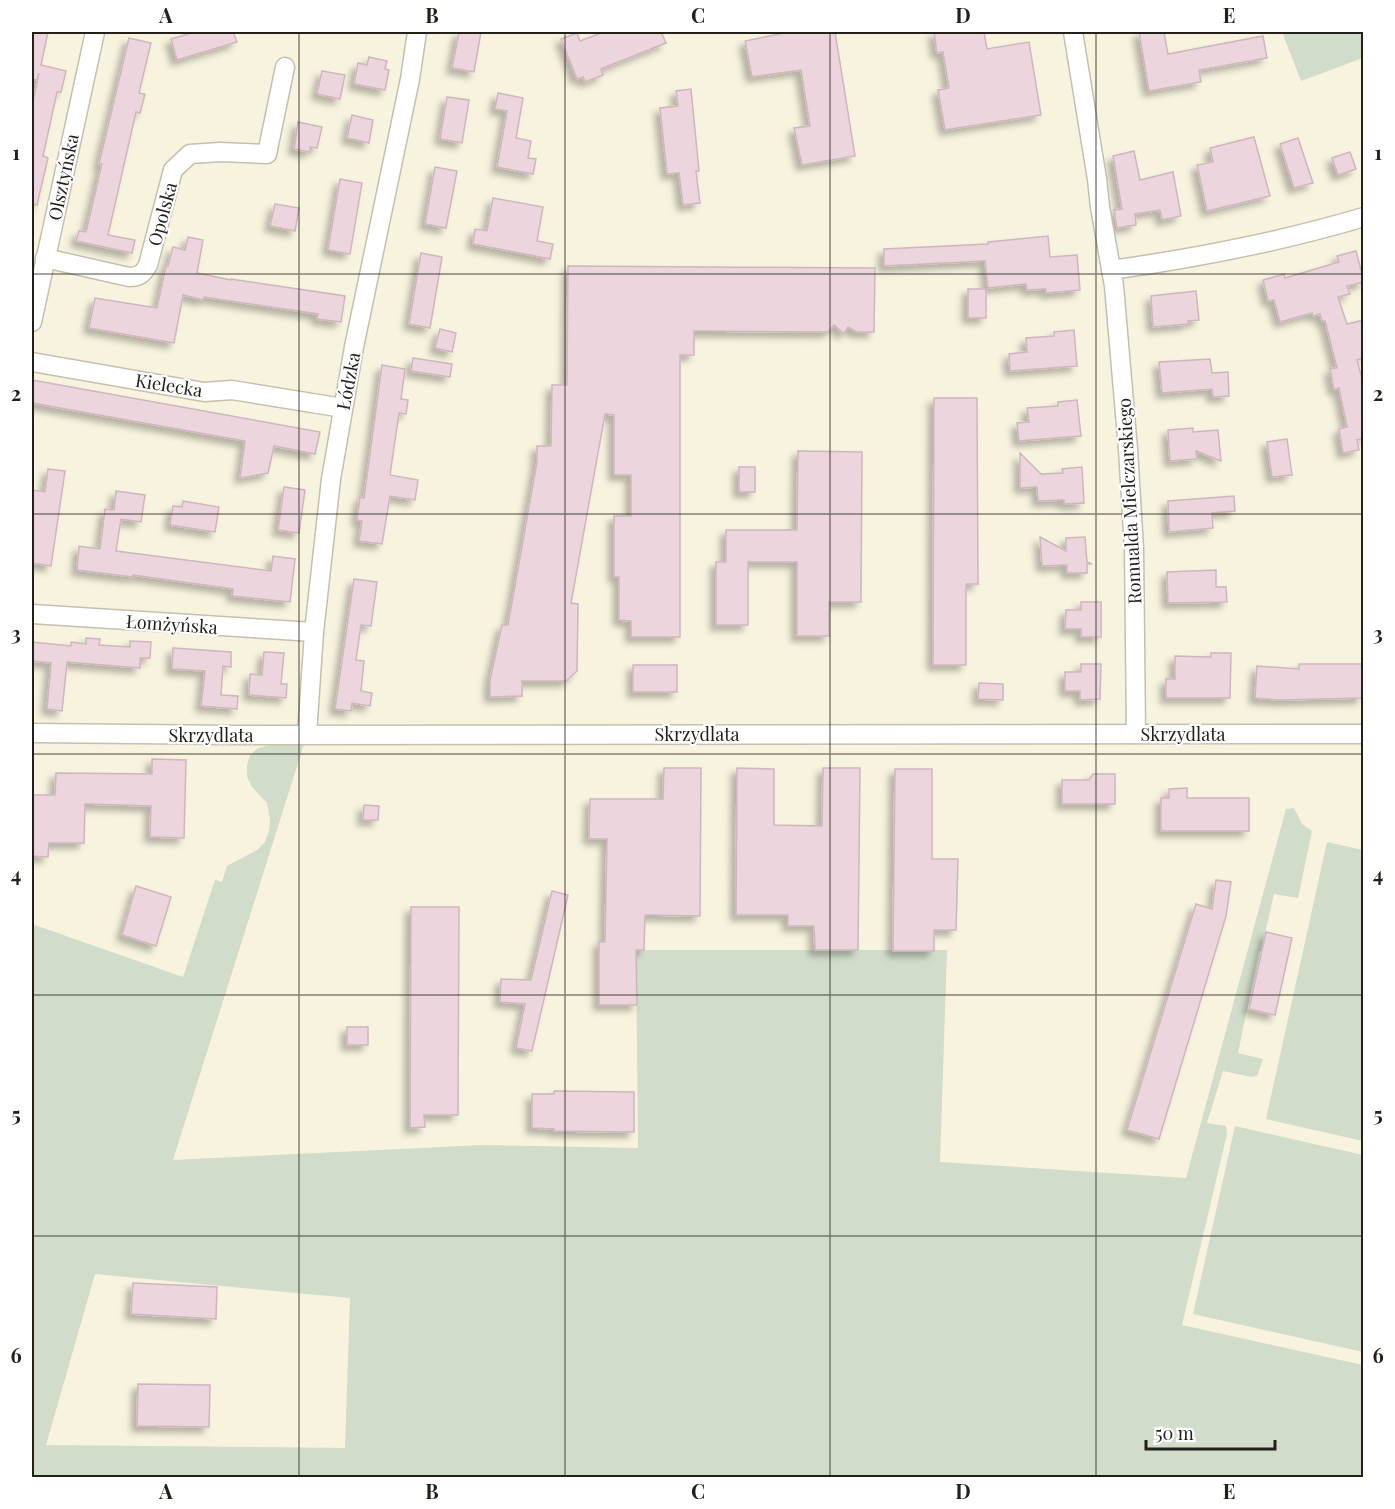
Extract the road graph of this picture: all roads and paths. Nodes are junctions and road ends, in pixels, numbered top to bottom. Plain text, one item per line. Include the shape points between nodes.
1 (95, 32) edge
2 (417, 32) edge
3 (1073, 32) edge
4 (285, 67) dead end
5 (1364, 217) edge
6 (45, 258) junction
7 (1111, 270) junction
8 (32, 322) edge
9 (32, 362) edge
10 (343, 408) junction
11 (32, 614) edge
12 (314, 632) junction
13 (32, 733) edge
14 (1136, 734) junction
15 (1364, 734) edge
16 (307, 735) junction

1 - 6 street, Olsztyńska
2 - 10 street, Łódzka
3 - 7 street, Romualda Mielczarskiego
4 - 6 street, Opolska via 267,154 190,154 173,170 148,266 138,277
5 - 7 street via 1260,245
6 - 8 street, Olsztyńska
7 - 14 street, Romualda Mielczarskiego via 1134,549
9 - 10 street, Kielecka via 204,392 232,390
10 - 12 street, Łódzka
11 - 12 street, Łomżyńska
12 - 16 street, Łódzka
13 - 16 street, Skrzydlata
14 - 15 street, Skrzydlata
14 - 16 street, Skrzydlata

